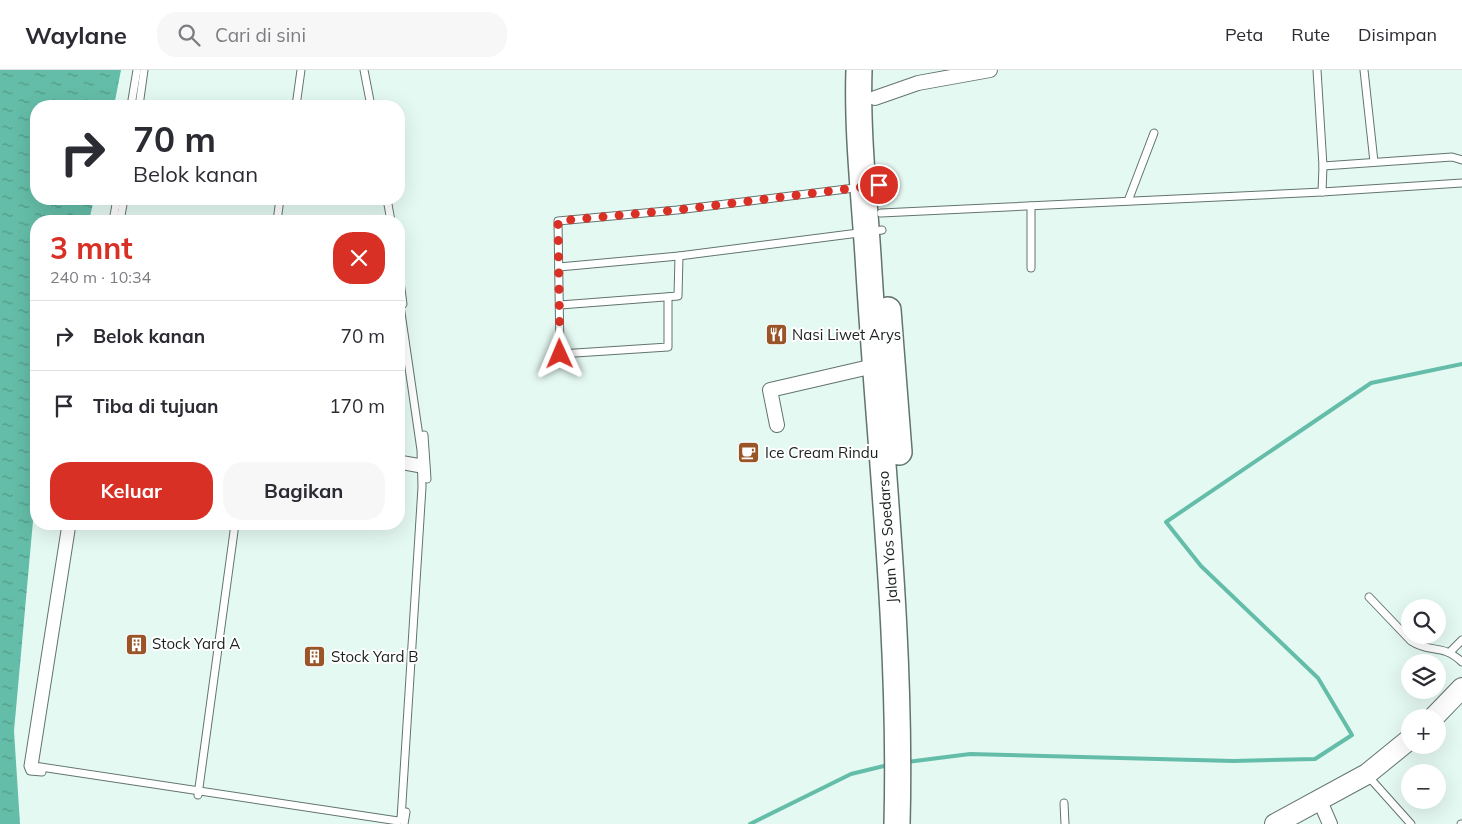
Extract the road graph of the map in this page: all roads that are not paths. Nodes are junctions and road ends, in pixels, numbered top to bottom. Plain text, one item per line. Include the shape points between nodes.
1 (137, 70) edge
2 (144, 70) edge
3 (300, 70) edge
4 (362, 70) edge
5 (859, 70) edge
6 (875, 70) edge
7 (990, 70) edge
8 (1317, 70) edge
9 (1364, 70) edge
10 (875, 98) junction
11 (133, 100) edge
12 (140, 100) edge
13 (295, 100) edge
14 (368, 100) edge
15 (1154, 133) dead end
16 (1462, 160) edge
17 (1374, 162) junction
18 (1323, 166) junction
19 (1462, 183) edge
20 (871, 186) junction
21 (1322, 192) junction
22 (1128, 201) junction
23 (1031, 206) junction
24 (876, 225) junction
25 (679, 256) junction
26 (559, 267) junction
27 (1031, 268) dead end
28 (668, 297) junction
29 (560, 305) junction
30 (405, 313) edge
31 (405, 341) edge
32 (883, 364) junction
33 (777, 425) dead end
34 (405, 461) edge
35 (405, 466) edge
36 (423, 467) junction
37 (894, 485) junction
38 (65, 530) edge
39 (71, 530) edge
40 (235, 530) edge
41 (1369, 597) dead end
42 (1462, 640) edge
43 (1451, 651) junction
44 (1462, 662) edge
45 (1462, 688) edge
46 (1442, 709) edge
47 (906, 731) junction
48 (1401, 747) edge
49 (1367, 774) junction
50 (200, 794) junction
51 (1320, 801) junction
52 (1064, 803) dead end
53 (905, 813) edge
54 (377, 824) edge
55 (404, 824) edge
56 (1066, 824) edge
57 (1275, 824) edge
58 (1330, 824) edge
59 (1411, 824) edge

1 - 11 lane
2 - 12 lane
3 - 13 lane
4 - 14 lane
5 - 20 highway, Jalan Yos Soedarso
6 - 10 highway, Jalan Yos Soedarso
7 - 10 street via 918,83
8 - 18 lane
9 - 17 lane
10 - 20 highway, Jalan Yos Soedarso
15 - 22 lane
16 - 17 lane via 1452,157
17 - 18 lane
18 - 21 lane
19 - 21 lane
20 - 24 highway, Jalan Yos Soedarso
20 - 26 lane via 558,221
21 - 22 lane
22 - 23 lane
23 - 24 lane
23 - 27 lane
24 - 25 lane
24 - 32 highway, Jalan Yos Soedarso
25 - 26 lane
25 - 28 lane via 678,296
26 - 29 lane
28 - 29 lane
28 - 29 lane via 668,346 658,347 560,354
30 - 36 lane via 426,450
31 - 36 lane
32 - 33 street via 770,390
32 - 37 highway, Jalan Yos Soedarso
34 - 36 lane
35 - 36 lane
36 - 50 lane via 401,819 394,822
36 - 55 lane
37 - 47 highway, Jalan Yos Soedarso
37 - 47 highway, Jalan Yos Soedarso via 885,574
38 - 50 lane via 28,769
39 - 50 lane via 34,766
40 - 50 lane
41 - 43 lane via 1411,641 1419,646
42 - 43 lane
43 - 44 lane
45 - 46 street
47 - 53 highway, Jalan Yos Soedarso
48 - 49 street
49 - 51 street
49 - 59 lane
50 - 54 lane
51 - 57 street
51 - 58 street
52 - 56 lane

